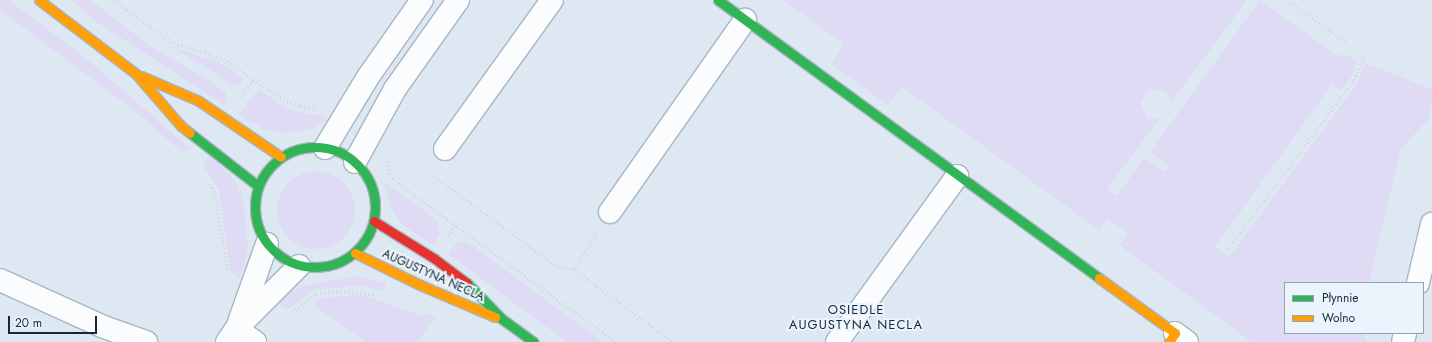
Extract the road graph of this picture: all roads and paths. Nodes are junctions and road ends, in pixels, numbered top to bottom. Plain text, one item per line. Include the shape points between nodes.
1 (39, 0) edge
2 (114, 0) edge
3 (422, 0) edge
4 (458, 0) edge
5 (552, 0) edge
6 (718, 0) edge
7 (1286, 0) edge
8 (745, 20) junction
9 (1348, 43) dead end
10 (1366, 50) dead end
11 (136, 74) junction
12 (342, 118) junction
13 (371, 132) junction
14 (325, 148) junction
15 (446, 149) joint
16 (281, 157) junction
17 (355, 162) junction
18 (957, 176) junction
19 (258, 186) junction
20 (610, 212) joint
21 (374, 221) junction
22 (1432, 224) edge
23 (267, 244) junction
24 (1228, 248) dead end
25 (355, 253) junction
26 (299, 266) junction
27 (574, 269) junction
28 (0, 280) edge
29 (1418, 282) edge
30 (378, 295) dead end
31 (287, 313) dead end
32 (502, 319) junction
33 (232, 336) edge
34 (1177, 339) edge
35 (146, 342) edge
36 (255, 342) edge
37 (534, 342) edge
38 (616, 342) edge
39 (672, 342) edge
40 (837, 342) edge

1 - 11 main road
2 - 12 path via 162,36 180,45 224,59 280,97 300,106 330,111
3 - 12 street
4 - 13 street via 395,89
5 - 15 street
6 - 8 main road
7 - 9 path
8 - 18 main road
8 - 20 street
10 - 24 path via 1354,80
11 - 16 main road via 199,101
11 - 19 main road via 181,126
12 - 14 street
13 - 17 street
13 - 38 path via 384,141 390,175 395,180
14 - 16 main road via 295,150
14 - 17 main road via 341,153
15 - 27 path via 447,161 435,177 558,267
16 - 19 main road via 267,170
17 - 21 main road via 368,179 375,200
18 - 34 main road
18 - 40 street
19 - 23 main road via 254,206 257,226
20 - 27 path
21 - 25 main road via 366,239
21 - 32 main road, AUGUSTYNA NECLA via 435,259 470,286
22 - 29 street
23 - 26 main road via 282,258
23 - 33 street
25 - 26 main road via 338,263 319,268
25 - 32 main road, AUGUSTYNA NECLA via 418,284
26 - 33 street
27 - 39 path
28 - 35 street via 104,327
30 - 31 path via 340,291 316,294 294,312
32 - 37 main road, AUGUSTYNA NECLA
33 - 36 street

